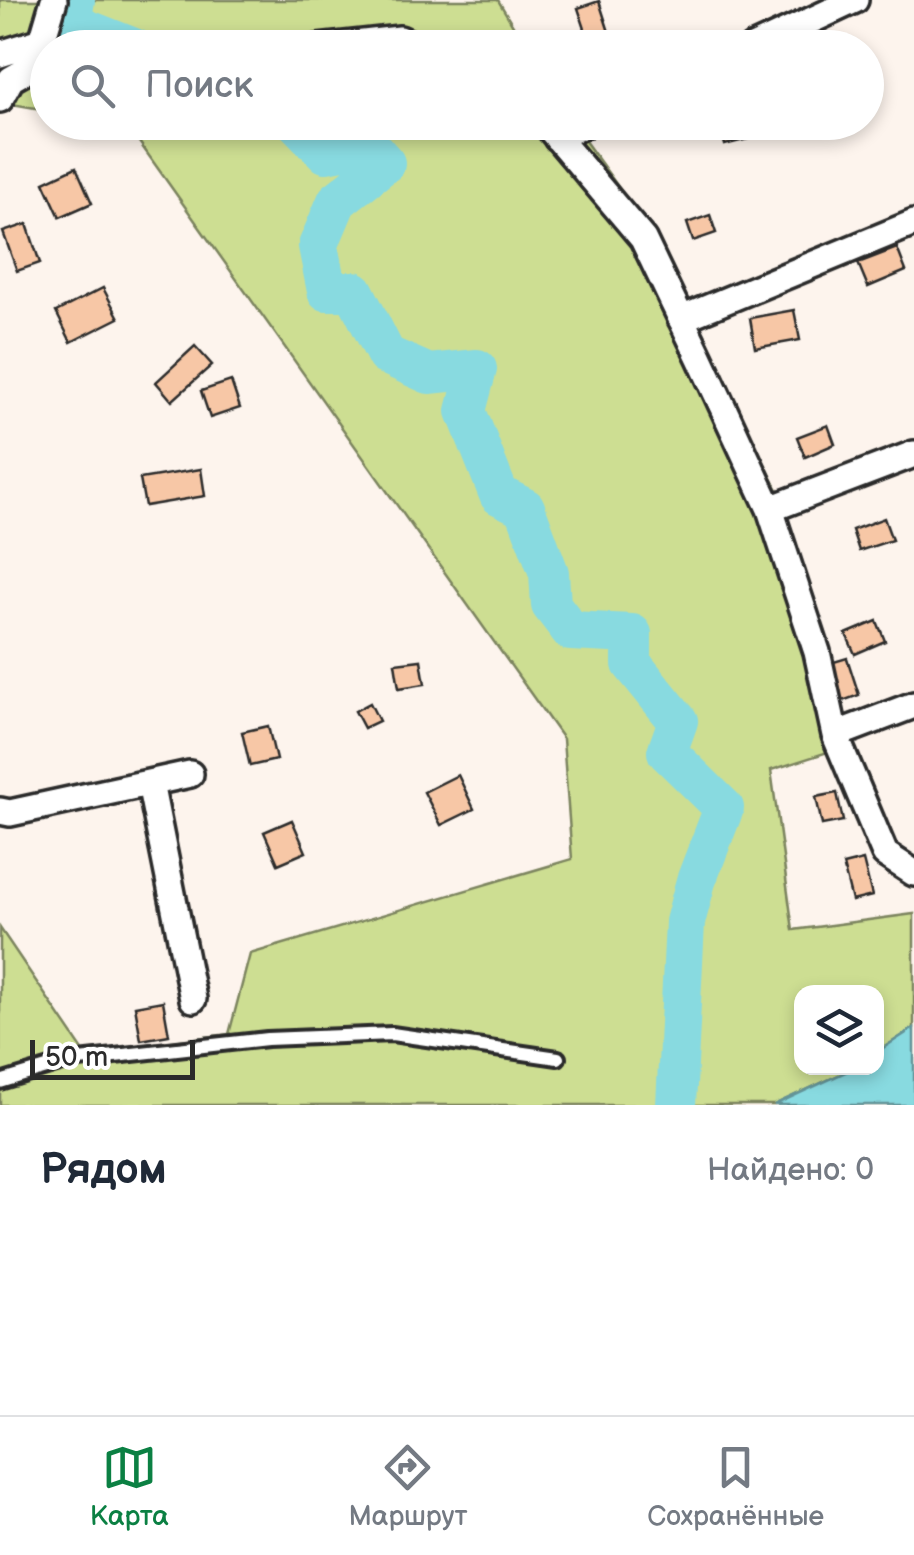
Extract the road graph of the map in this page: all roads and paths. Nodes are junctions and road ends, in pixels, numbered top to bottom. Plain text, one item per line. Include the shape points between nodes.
1 (856, 0) edge
2 (54, 1) edge
3 (45, 30) edge
4 (61, 30) edge
5 (791, 30) edge
6 (30, 45) edge
7 (0, 54) edge
8 (30, 68) edge
9 (0, 99) edge
10 (559, 140) edge
11 (914, 223) edge
12 (681, 319) junction
13 (914, 454) edge
14 (770, 509) junction
15 (914, 704) edge
16 (835, 734) junction
17 (190, 774) dead end
18 (150, 783) junction
19 (0, 812) edge
20 (914, 873) edge
21 (193, 1000) dead end
22 (558, 1058) dead end
23 (0, 1082) edge

1 - 5 street
2 - 3 street
2 - 4 street
6 - 7 street
8 - 9 street via 11,79
10 - 12 street via 643,239
11 - 12 street
12 - 14 street
13 - 14 street
14 - 16 street via 817,652
15 - 16 street
16 - 20 street via 885,854
17 - 18 street
18 - 19 street
18 - 21 street
22 - 23 lane via 392,1034 70,1061

